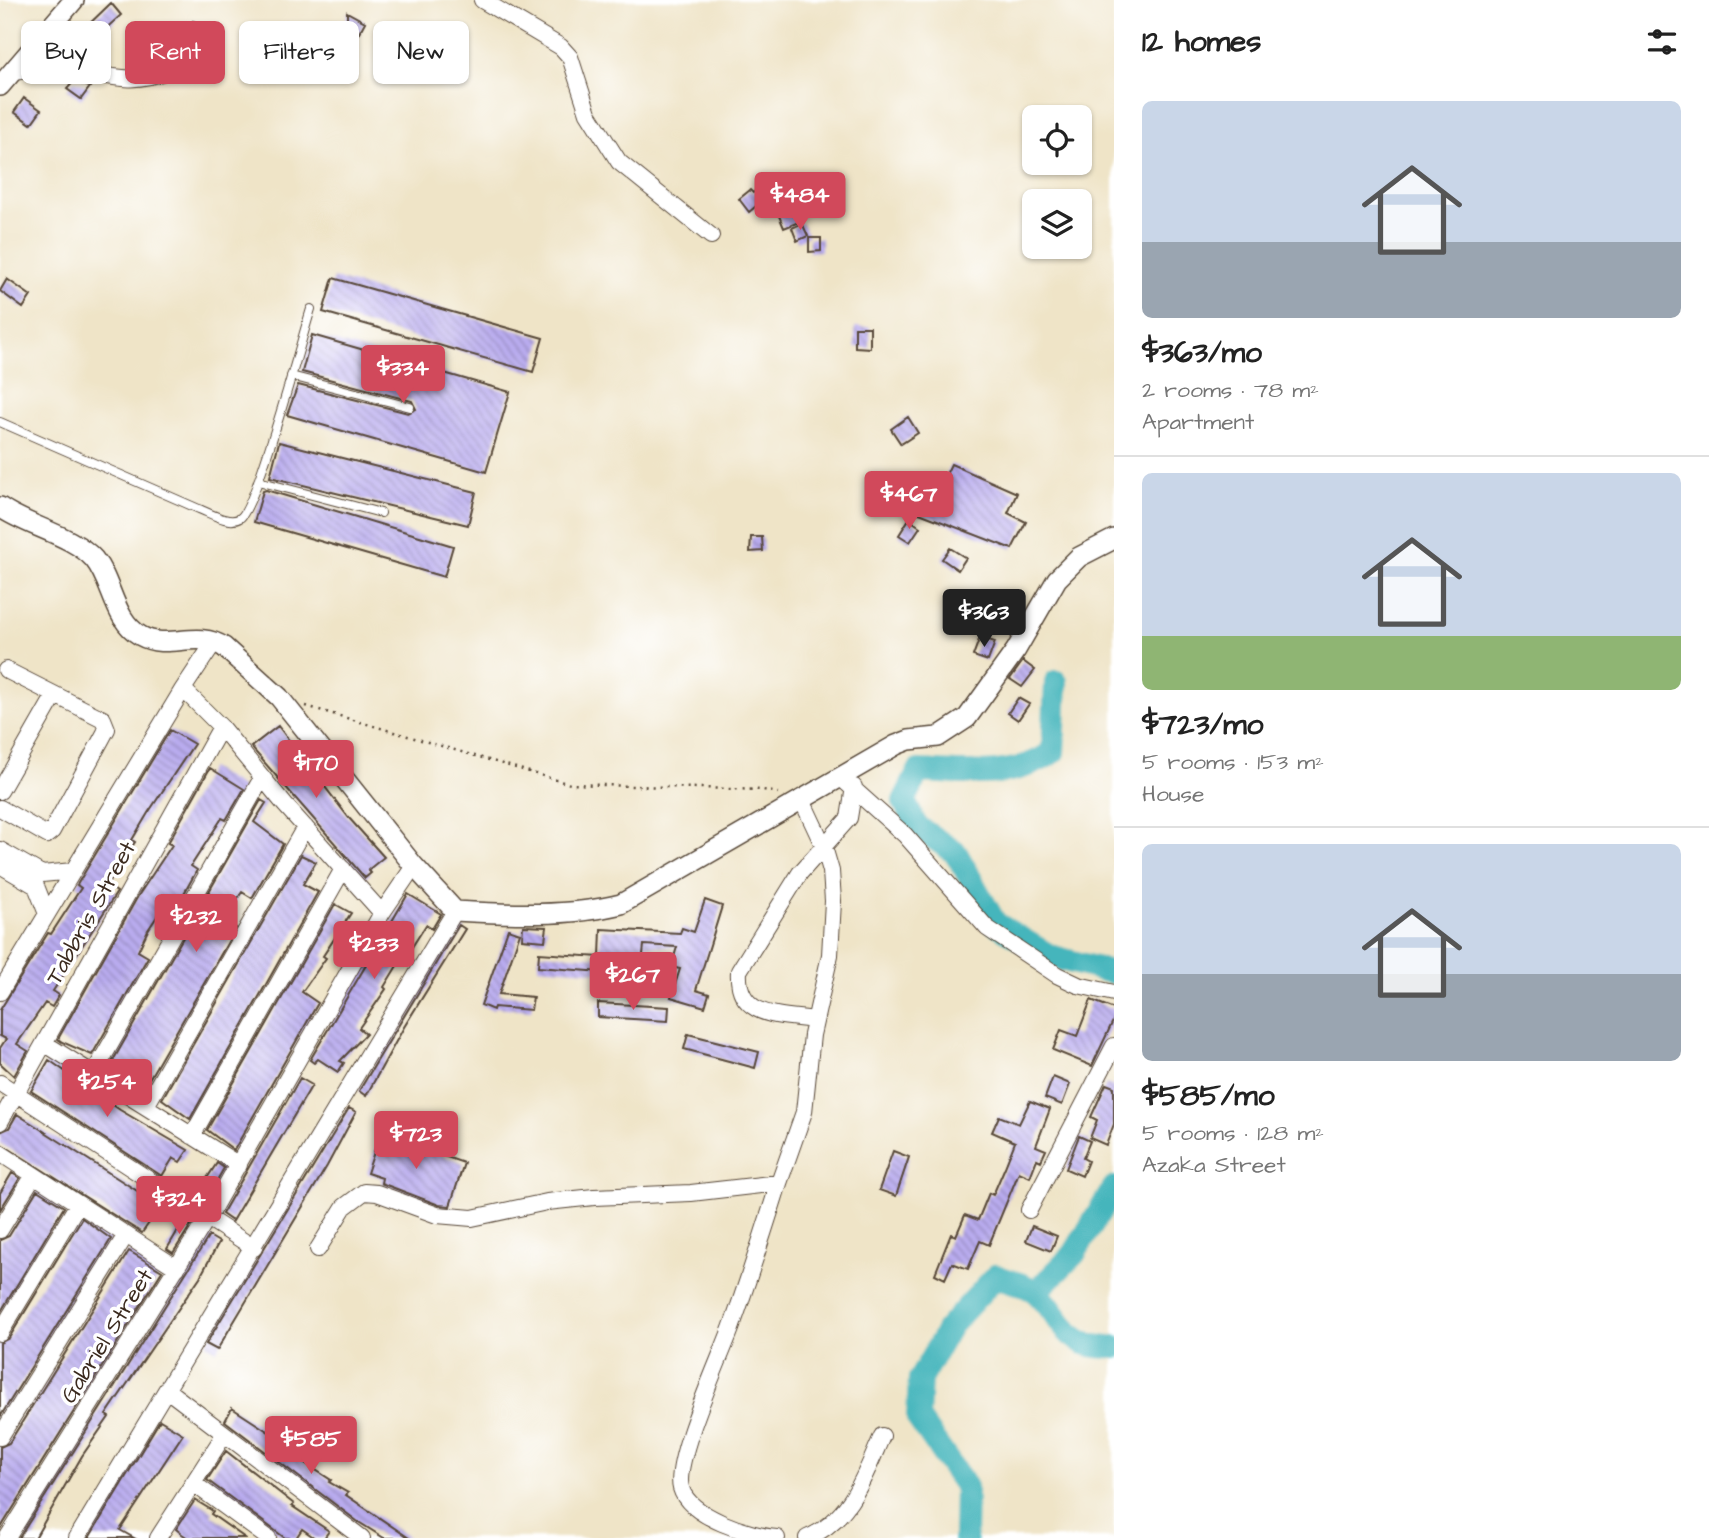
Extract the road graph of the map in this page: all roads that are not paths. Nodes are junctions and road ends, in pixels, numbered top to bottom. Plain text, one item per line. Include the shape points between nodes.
1 (74, 0) edge
2 (482, 0) edge
3 (6, 79) edge
4 (125, 80) edge
5 (711, 236) dead end
6 (311, 309) dead end
7 (290, 376) junction
8 (410, 407) dead end
9 (0, 422) edge
10 (258, 481) junction
11 (0, 507) edge
12 (381, 513) dead end
13 (1114, 539) edge
14 (215, 641) junction
15 (2, 673) edge
16 (183, 689) junction
17 (55, 695) junction
18 (221, 727) junction
19 (262, 778) junction
20 (847, 782) junction
21 (0, 792) edge
22 (801, 798) junction
23 (0, 808) edge
24 (305, 827) junction
25 (824, 847) junction
26 (0, 850) edge
27 (0, 865) edge
28 (414, 866) junction
29 (343, 869) junction
30 (73, 871) junction
31 (39, 880) junction
32 (455, 911) junction
33 (382, 913) junction
34 (47, 914) junction
35 (0, 992) edge
36 (1114, 993) edge
37 (815, 1020) junction
38 (44, 1043) junction
39 (1114, 1046) edge
40 (94, 1073) junction
41 (0, 1083) edge
42 (17, 1094) junction
43 (146, 1106) junction
44 (0, 1122) edge
45 (192, 1136) junction
46 (0, 1153) edge
47 (239, 1165) junction
48 (34, 1175) junction
49 (779, 1183) junction
50 (78, 1204) junction
51 (1029, 1210) dead end
52 (208, 1216) junction
53 (0, 1230) edge
54 (126, 1235) junction
55 (254, 1248) junction
56 (318, 1249) dead end
57 (177, 1268) junction
58 (0, 1333) edge
59 (167, 1391) junction
60 (224, 1434) junction
61 (882, 1436) dead end
62 (0, 1437) edge
63 (193, 1483) junction
64 (163, 1536) edge
65 (6, 1538) edge
66 (77, 1538) edge
67 (268, 1538) edge
68 (362, 1538) edge
69 (777, 1538) edge
70 (807, 1538) edge

1 - 3 street
2 - 5 street via 561,47 570,57 588,113 620,162
3 - 4 street via 62,69
6 - 7 lane
7 - 8 lane
7 - 10 lane
9 - 10 lane via 230,521 247,510
10 - 12 lane
11 - 14 street via 93,558 123,619 143,638
13 - 20 street via 1079,556 1057,579 1016,650 967,718 938,737 896,745
14 - 16 street
14 - 28 street via 279,697
15 - 17 street
16 - 18 street
16 - 30 street
17 - 21 street
17 - 23 street via 103,719 107,729 52,831 42,834
18 - 19 street
18 - 38 street, Tabbris Street
19 - 24 street
19 - 40 street
20 - 22 street
20 - 25 street via 849,818
20 - 36 street via 905,835 987,928 1057,975
22 - 25 street
22 - 32 street via 621,904 600,909
24 - 29 street
24 - 43 street
25 - 37 street via 833,901 830,955
25 - 37 street via 800,873 751,948 739,971 738,990 747,1005
26 - 31 street
27 - 31 street
28 - 32 street
28 - 33 street, Gabriel Street
29 - 33 street
29 - 45 street
30 - 31 street
30 - 34 street
31 - 34 street
32 - 55 street
33 - 47 street, Gabriel Street
34 - 35 street
37 - 49 street via 804,1112
38 - 40 street
38 - 42 street, Tabbris Street
39 - 51 street
40 - 43 street
41 - 42 street
42 - 44 street, Tabbris Street
42 - 52 street
43 - 45 street
45 - 47 street
46 - 48 street
47 - 52 street, Gabriel Street
48 - 50 street
48 - 53 street
49 - 56 street via 547,1202 472,1218 437,1215 364,1192 344,1207
49 - 69 street via 680,1476 681,1489 705,1516
50 - 54 street
50 - 58 street
52 - 55 street
52 - 57 street, Gabriel Street
54 - 57 street
54 - 62 street
55 - 59 street
57 - 65 street, Gabriel Street
59 - 60 street
59 - 66 street
60 - 63 street
60 - 68 street
61 - 70 street via 852,1502 825,1531
63 - 64 street
63 - 67 street

